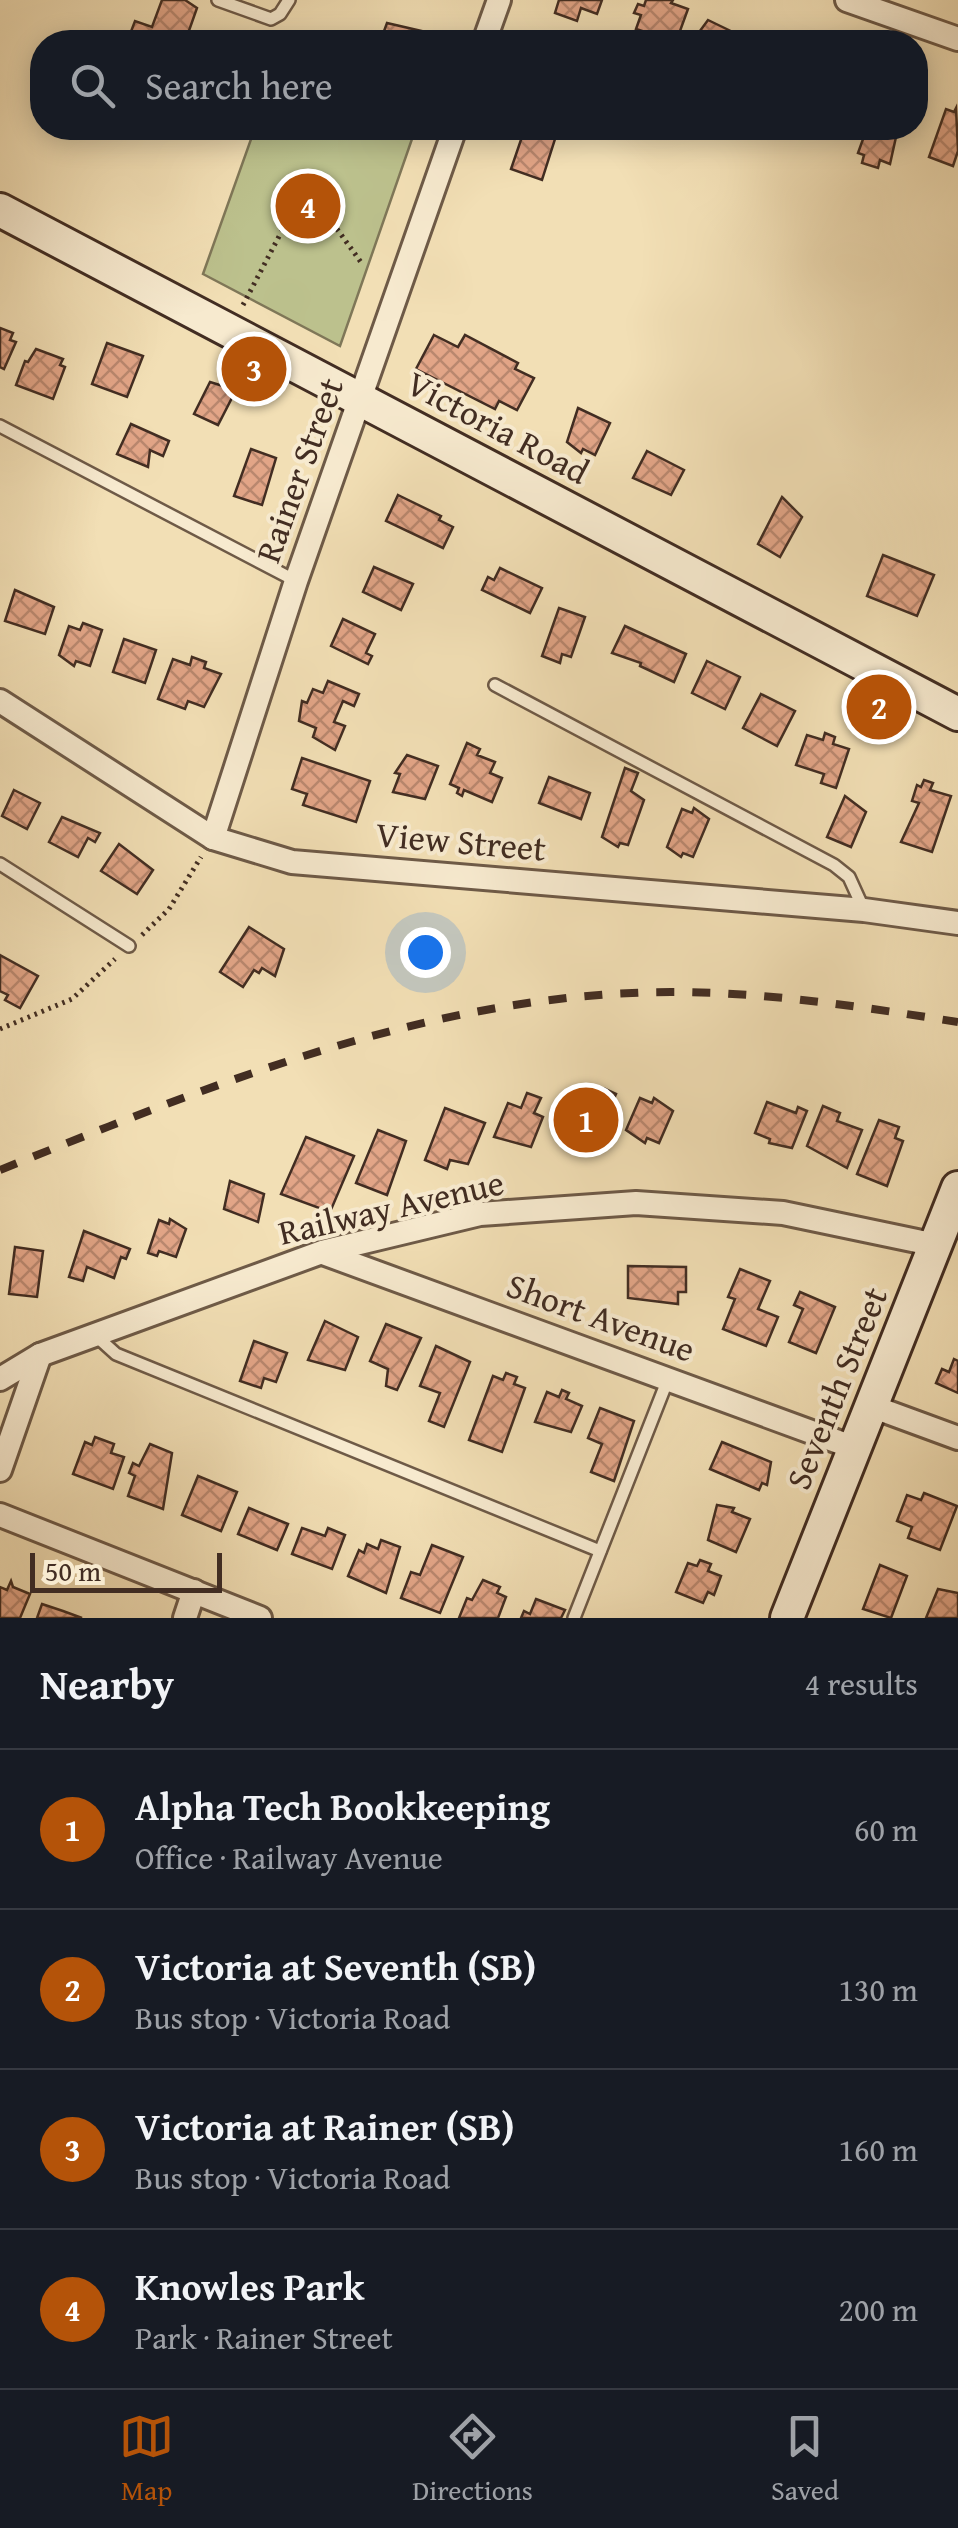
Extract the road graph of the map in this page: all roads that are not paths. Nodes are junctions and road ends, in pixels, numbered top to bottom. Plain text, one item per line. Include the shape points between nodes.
1 (218, 0) edge
2 (289, 0) edge
3 (499, 0) edge
4 (847, 0) edge
5 (488, 30) edge
6 (958, 38) edge
7 (452, 140) edge
8 (0, 210) edge
9 (362, 401) junction
10 (0, 426) edge
11 (296, 581) junction
12 (495, 685) dead end
13 (0, 701) edge
14 (958, 714) edge
15 (213, 838) junction
16 (0, 864) edge
17 (864, 910) junction
18 (958, 922) edge
19 (129, 946) dead end
20 (958, 1188) edge
21 (936, 1245) junction
22 (322, 1252) junction
23 (95, 1335) junction
24 (40, 1355) junction
25 (0, 1379) edge
26 (668, 1379) junction
27 (871, 1406) junction
28 (958, 1438) edge
29 (855, 1448) junction
30 (0, 1470) edge
31 (0, 1514) edge
32 (600, 1550) junction
33 (194, 1591) junction
34 (184, 1618) edge
35 (260, 1618) edge
36 (574, 1618) edge
37 (788, 1618) edge

1 - 2 lane via 271,19
3 - 5 street
4 - 6 street
7 - 9 street, Rainer Street
8 - 9 street, Victoria Road
9 - 11 street, Rainer Street
9 - 14 street, Victoria Road
10 - 11 lane
11 - 15 street, Rainer Street
12 - 17 lane via 834,865 849,877
13 - 15 street, View Street
15 - 17 street, View Street via 292,862
16 - 19 lane
17 - 18 street, View Street
20 - 21 street, Seventh Street
21 - 22 street, Railway Avenue via 783,1213 636,1203 480,1214
21 - 27 street, Seventh Street
22 - 23 street, Railway Avenue
22 - 26 street, Short Avenue
23 - 24 street, Railway Avenue
23 - 32 lane via 116,1354
24 - 25 street, Railway Avenue
24 - 30 street
26 - 29 street, Short Avenue
26 - 32 lane
27 - 28 street
27 - 29 street, Seventh Street
29 - 37 street, Seventh Street
31 - 33 street
32 - 36 lane
33 - 34 street
33 - 35 street

